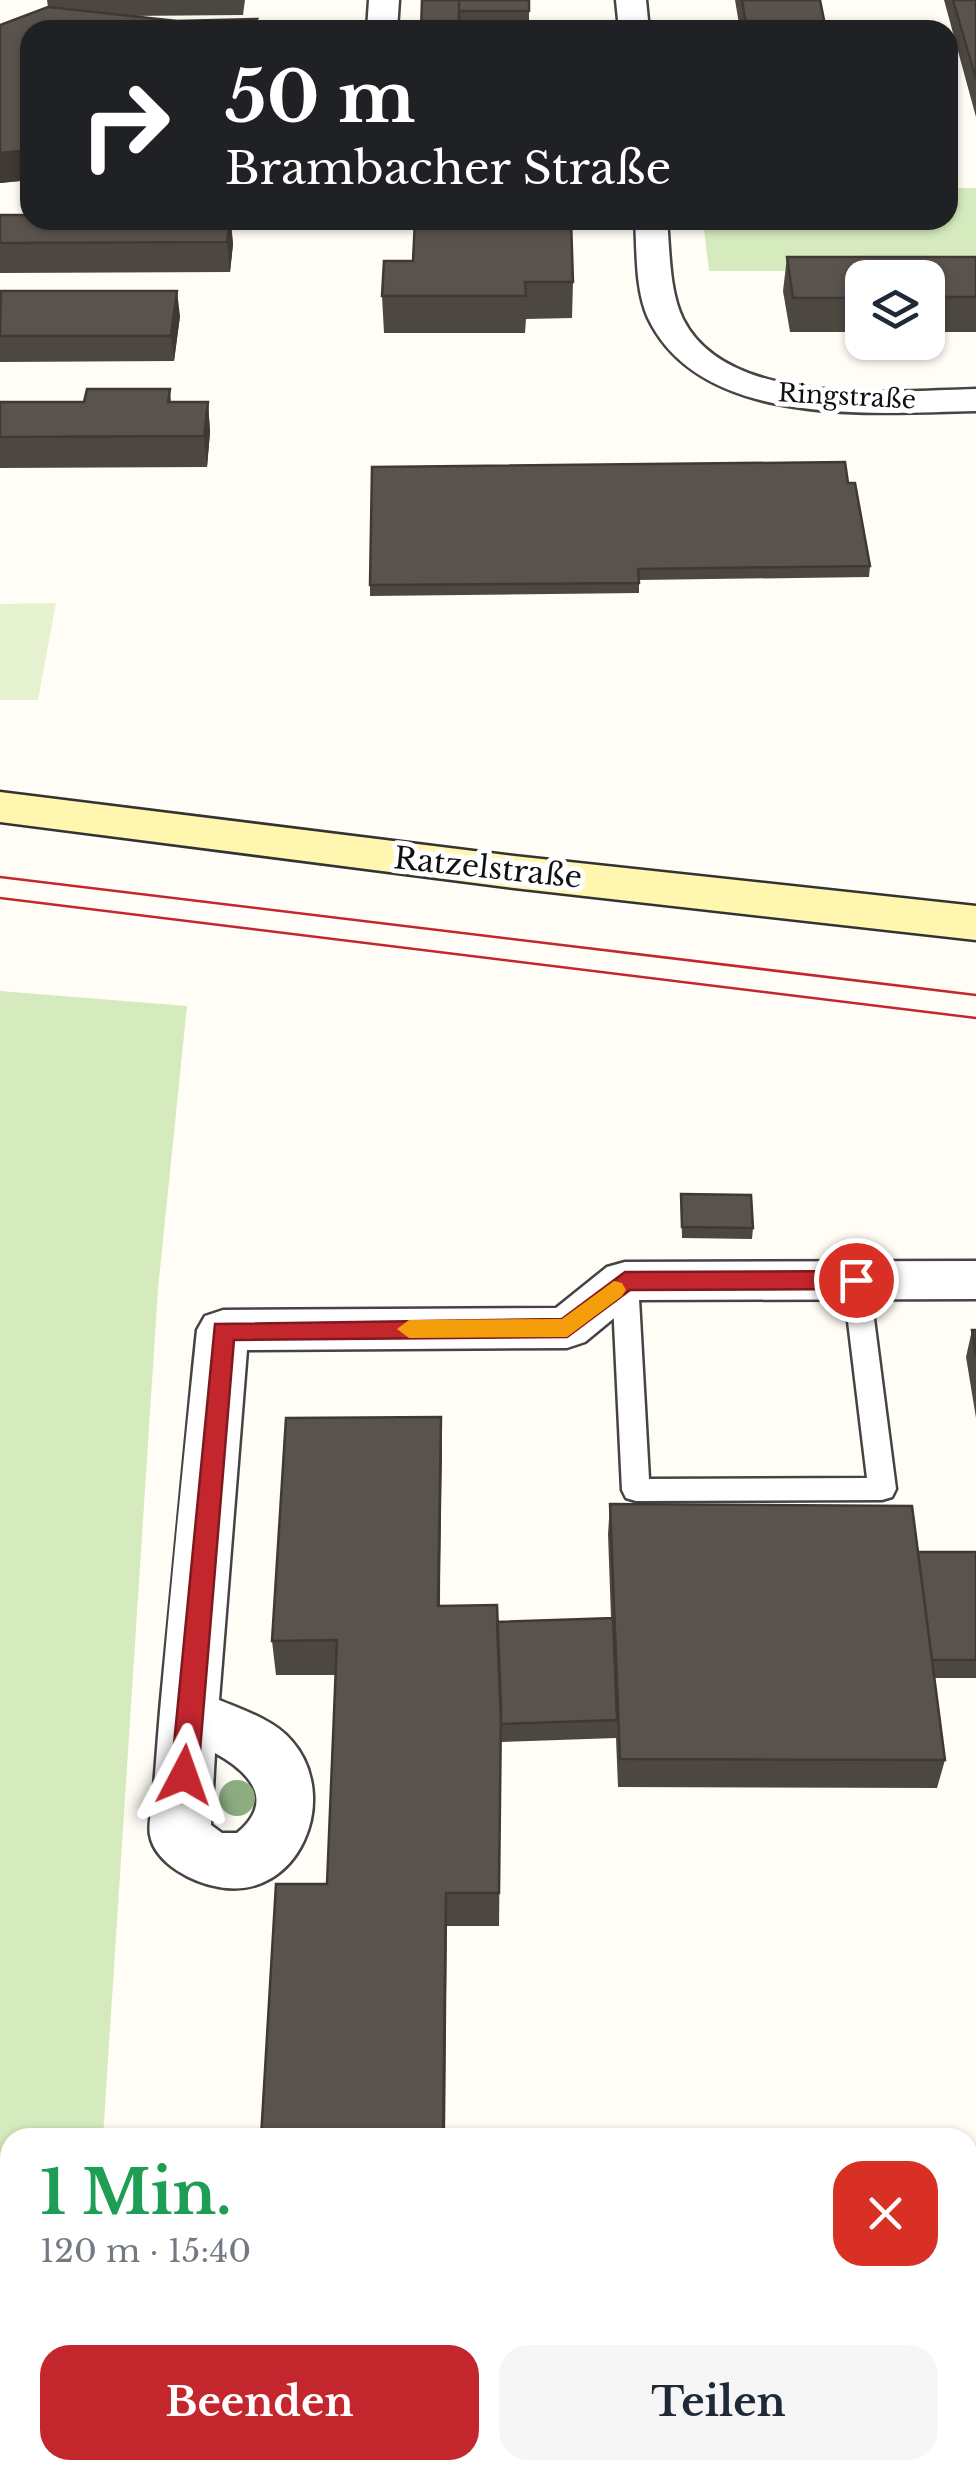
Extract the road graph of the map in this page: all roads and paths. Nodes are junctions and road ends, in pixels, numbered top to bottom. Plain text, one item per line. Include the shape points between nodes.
1 (652, 230) edge
2 (976, 400) edge
3 (0, 807) edge
4 (976, 923) edge
5 (856, 1280) junction
6 (976, 1280) edge
7 (625, 1281) junction
8 (188, 1714) dead end

1 - 2 street, Ringstraße via 666,320 728,378 807,398
3 - 4 main road, Ratzelstraße
5 - 6 street
5 - 7 street
5 - 7 lane via 882,1489 636,1490
7 - 8 street via 567,1328 223,1330

